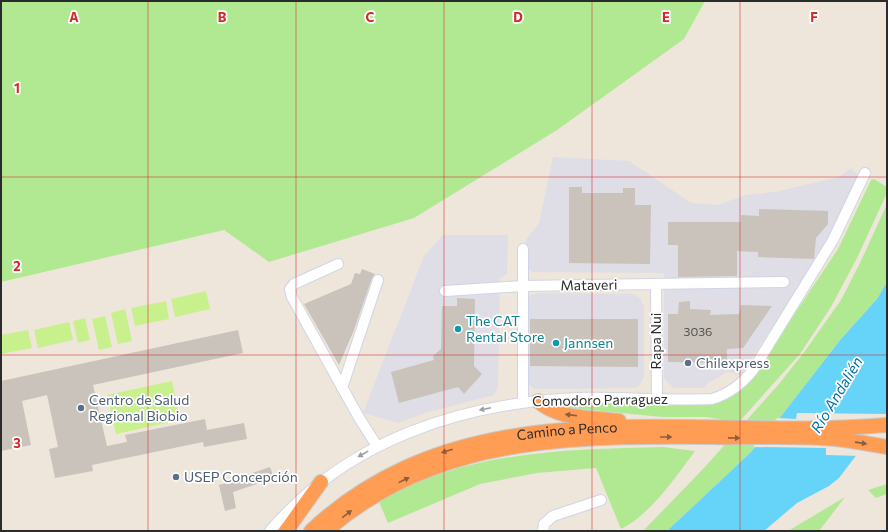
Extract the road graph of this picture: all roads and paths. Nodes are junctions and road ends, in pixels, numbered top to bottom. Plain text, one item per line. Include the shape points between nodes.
1 (865, 173) dead end
2 (523, 249) dead end
3 (338, 264) dead end
4 (378, 280) dead end
5 (784, 282) dead end
6 (656, 284) junction
7 (522, 286) junction
8 (445, 291) dead end
9 (342, 388) junction
10 (657, 399) junction
11 (538, 401) junction
12 (523, 402) junction
13 (887, 425) edge
14 (665, 426) junction
15 (698, 432) junction
16 (377, 446) junction
17 (887, 447) edge
18 (321, 482) junction
19 (601, 500) dead end
20 (270, 531) edge
21 (286, 531) edge
22 (311, 531) edge
23 (326, 531) edge
24 (543, 531) edge

1 - 10 street, Comodoro Parraguez via 833,240 753,370 738,386 720,397 703,400
2 - 7 street
3 - 9 street via 294,284 290,289
4 - 9 street
5 - 6 street, Mataveri
6 - 7 street, Mataveri
6 - 10 street, Rapa Nui
7 - 8 street, Mataveri
7 - 12 street
9 - 16 street
10 - 11 street, Comodoro Parraguez via 580,398
11 - 12 street, Comodoro Parraguez
14 -> 11 highway via 559,413
12 -> 16 street, Comodoro Parraguez via 447,418
13 - 15 highway, Camino a Penco
14 - 15 highway, Camino a Penco
14 -> 22 highway, Camino a Penco via 541,432 465,446 414,463 378,480 344,503
15 -> 17 highway, Camino a Penco via 836,439
23 -> 15 highway, Camino a Penco via 388,488 427,470 467,456 509,446 544,442 662,437
16 -> 18 street, Comodoro Parraguez via 345,464
18 - 20 street, Comodoro Parraguez
18 - 21 highway
19 - 24 street via 554,516 544,524

